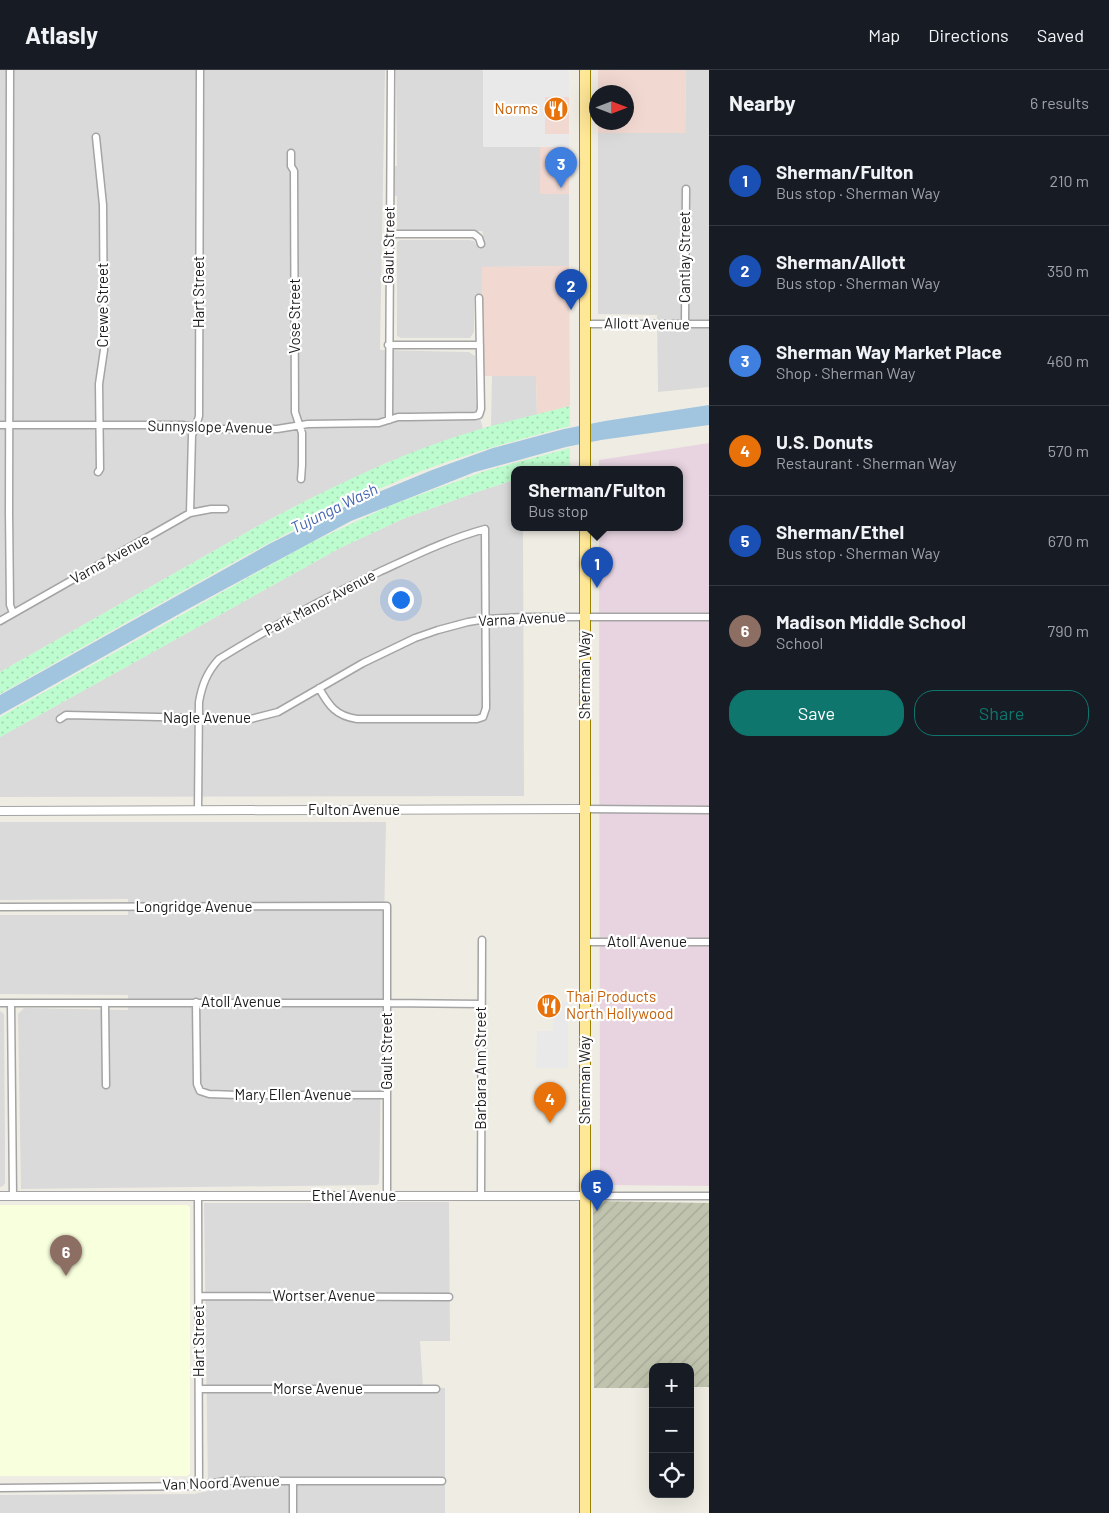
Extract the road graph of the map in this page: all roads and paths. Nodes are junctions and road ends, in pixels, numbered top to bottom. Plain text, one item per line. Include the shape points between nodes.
1 (10, 70) edge
2 (200, 70) edge
3 (391, 70) edge
4 (585, 70) edge
5 (96, 137) dead end
6 (291, 153) dead end
7 (686, 189) dead end
8 (390, 234) junction
9 (480, 244) dead end
10 (480, 298) dead end
11 (585, 324) junction
12 (685, 324) junction
13 (709, 324) edge
14 (388, 345) junction
15 (480, 345) junction
16 (389, 420) junction
17 (0, 425) edge
18 (10, 425) junction
19 (299, 425) junction
20 (100, 426) junction
21 (196, 426) junction
22 (585, 466) edge
23 (98, 472) dead end
24 (301, 479) dead end
25 (225, 509) dead end
26 (190, 514) junction
27 (585, 531) edge
28 (14, 613) junction
29 (585, 617) junction
30 (709, 618) edge
31 (486, 619) junction
32 (0, 621) edge
33 (320, 688) junction
34 (60, 719) dead end
35 (199, 719) junction
36 (585, 809) junction
37 (198, 810) junction
38 (709, 810) edge
39 (0, 811) edge
40 (387, 906) joint
41 (0, 907) edge
42 (482, 940) dead end
43 (585, 942) junction
44 (709, 942) edge
45 (196, 1002) junction
46 (388, 1002) junction
47 (0, 1003) edge
48 (11, 1003) junction
49 (104, 1004) junction
50 (481, 1004) junction
51 (106, 1085) dead end
52 (387, 1095) junction
53 (0, 1196) edge
54 (13, 1196) junction
55 (198, 1196) junction
56 (387, 1196) junction
57 (481, 1196) junction
58 (585, 1196) junction
59 (709, 1196) edge
60 (199, 1296) junction
61 (449, 1296) dead end
62 (199, 1389) junction
63 (436, 1389) dead end
64 (293, 1481) junction
65 (442, 1481) dead end
66 (199, 1486) junction
67 (0, 1488) edge
68 (293, 1513) edge
69 (585, 1513) edge

1 - 18 street
2 - 21 street, Hart Street via 199,416
3 - 8 street, Gault Street
4 - 11 main road
5 - 20 street, Crewe Street via 103,205 104,350 99,384
6 - 19 street, Vose Street via 294,171 295,412
7 - 12 street, Cantlay Street
8 - 9 street via 478,235
8 - 14 street, Gault Street
10 - 15 street
11 - 12 street, Allott Avenue
11 - 22 main road
12 - 13 street, Allott Avenue
14 - 15 street
14 - 16 street, Gault Street
15 - 16 street, Sunnyslope Avenue via 479,415 408,416
16 - 19 street, Sunnyslope Avenue
17 - 18 street, Sunnyslope Avenue
18 - 20 street, Sunnyslope Avenue
18 - 28 street via 10,605
19 - 21 street, Sunnyslope Avenue via 277,429 209,429
19 - 24 street, Vose Street via 302,433
20 - 21 street, Sunnyslope Avenue
20 - 23 street, Crewe Street
21 - 26 street, Hart Street via 192,435
25 - 26 street, Varna Avenue via 211,508
26 - 28 street, Varna Avenue
27 - 29 main road, Sherman Way
28 - 32 street, Varna Avenue
29 - 30 street, Varna Avenue
29 - 31 street, Varna Avenue
29 - 36 main road, Sherman Way
31 - 33 street, Varna Avenue via 415,638
31 - 33 street via 486,708 483,716 477,719 348,718 331,707
31 - 35 street, Park Manor Avenue via 485,529 413,556 344,589 219,659 201,688
33 - 35 street, Nagle Avenue via 268,715 251,719
34 - 35 street, Nagle Avenue via 66,715
35 - 37 street
36 - 37 street, Fulton Avenue
36 - 38 street, Fulton Avenue
36 - 43 main road, Sherman Way
37 - 39 street, Fulton Avenue
40 - 41 street, Longridge Avenue
40 - 46 street, Gault Street
42 - 50 street, Barbara Ann Street
43 - 44 street, Atoll Avenue
43 - 58 main road, Sherman Way
45 - 46 street, Atoll Avenue
45 - 49 street, Atoll Avenue
45 - 52 street, Mary Ellen Avenue via 197,1084 200,1091 238,1095
46 - 50 street, Atoll Avenue
46 - 52 street, Gault Street
47 - 48 street, Atoll Avenue
48 - 49 street, Atoll Avenue
48 - 54 street
49 - 51 street
50 - 57 street, Barbara Ann Street
52 - 56 street, Gault Street
53 - 54 street, Ethel Avenue
54 - 55 street, Ethel Avenue
55 - 56 street, Ethel Avenue
55 - 60 street, Hart Street
56 - 57 street, Ethel Avenue
57 - 58 street, Ethel Avenue
58 - 59 street, Ethel Avenue
58 - 69 main road, Sherman Way
60 - 61 street, Wortser Avenue
60 - 62 street, Hart Street
62 - 63 street, Morse Avenue
62 - 66 street, Hart Street
64 - 65 street, Van Noord Avenue
64 - 66 street, Van Noord Avenue via 225,1481
64 - 68 street
66 - 67 street, Van Noord Avenue

